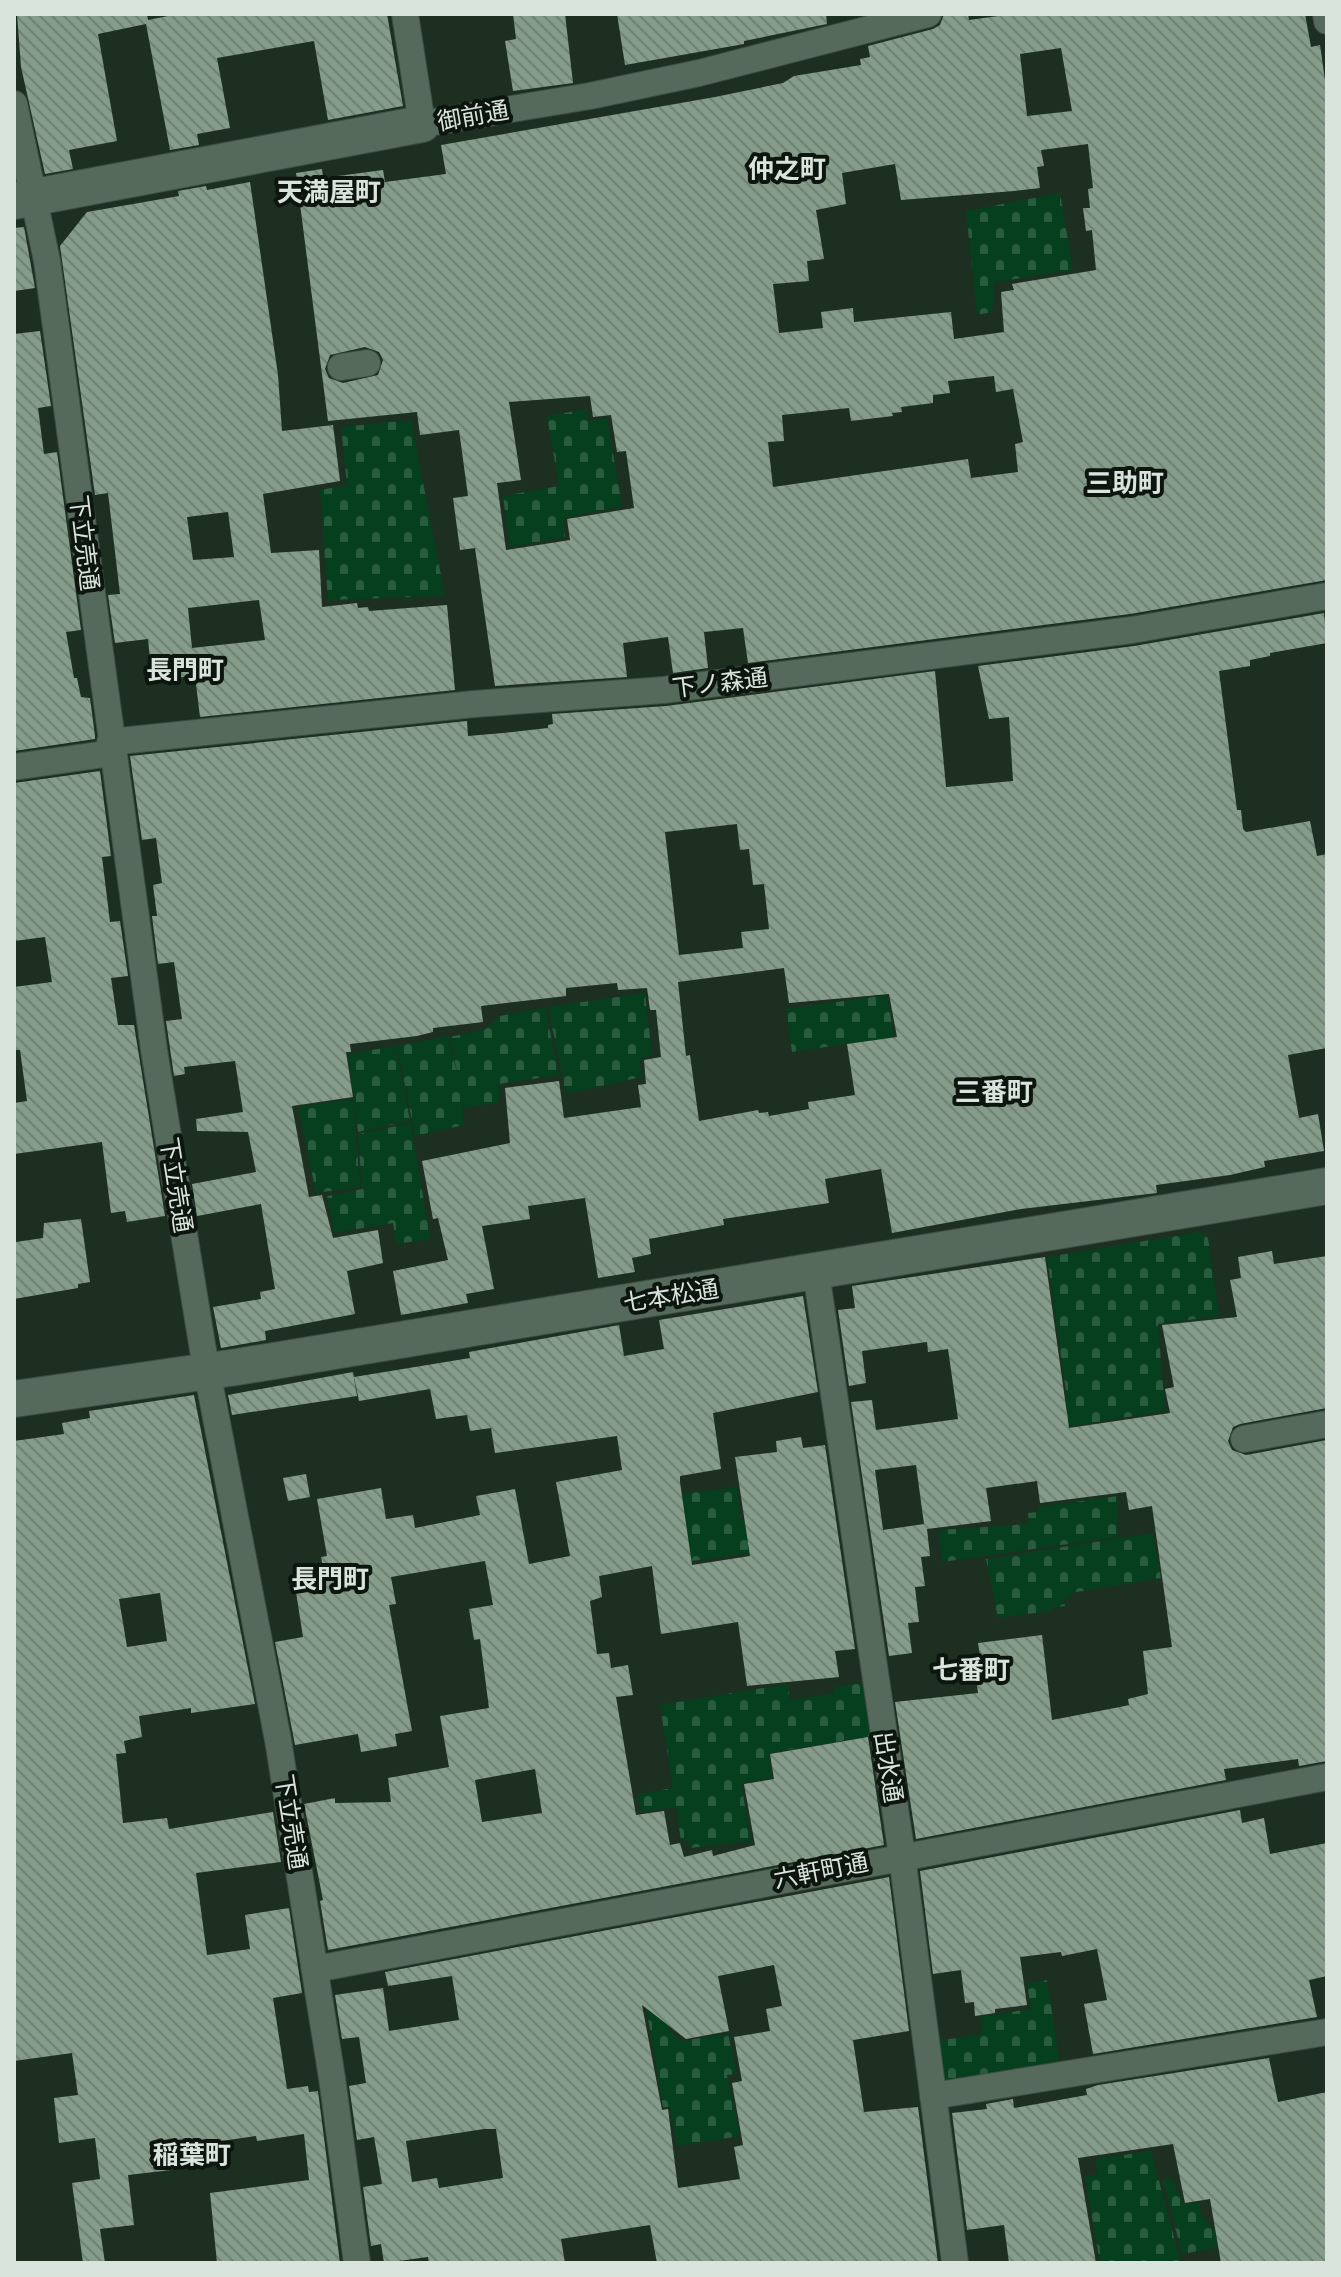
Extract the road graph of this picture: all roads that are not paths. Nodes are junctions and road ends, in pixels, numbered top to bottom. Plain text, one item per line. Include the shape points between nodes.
1 (405, 14) edge
2 (928, 14) edge
3 (1326, 14) edge
4 (1327, 21) edge
5 (14, 104) edge
6 (422, 124) junction
7 (25, 199) edge
8 (1327, 596) edge
9 (111, 748) junction
10 (14, 767) edge
11 (1327, 1186) edge
12 (816, 1272) junction
13 (208, 1370) junction
14 (14, 1399) edge
15 (1327, 1424) edge
16 (1244, 1439) dead end
17 (1327, 1777) edge
18 (902, 1856) junction
19 (316, 1969) junction
20 (1327, 2032) edge
21 (933, 2096) junction
22 (357, 2263) edge
23 (955, 2263) edge

1 - 6 street
2 - 6 street, 御前通 via 699,73
3 - 4 street
5 - 7 street, 下立売通
6 - 7 street, 御前通
7 - 9 street, 下立売通
8 - 9 street, 下ノ森通 via 1132,630 664,690 460,706
9 - 10 street, 下ノ森通
9 - 13 street, 下立売通 via 154,1050
11 - 12 street, 七本松通
12 - 13 street, 七本松通
12 - 18 street, 出水通
13 - 14 street, 七本松通
13 - 19 street, 下立売通
15 - 16 street
17 - 18 street, 六軒町通
18 - 19 street, 六軒町通
18 - 21 street, 出水通
19 - 22 street, 下立売通
20 - 21 street
21 - 23 street, 出水通

